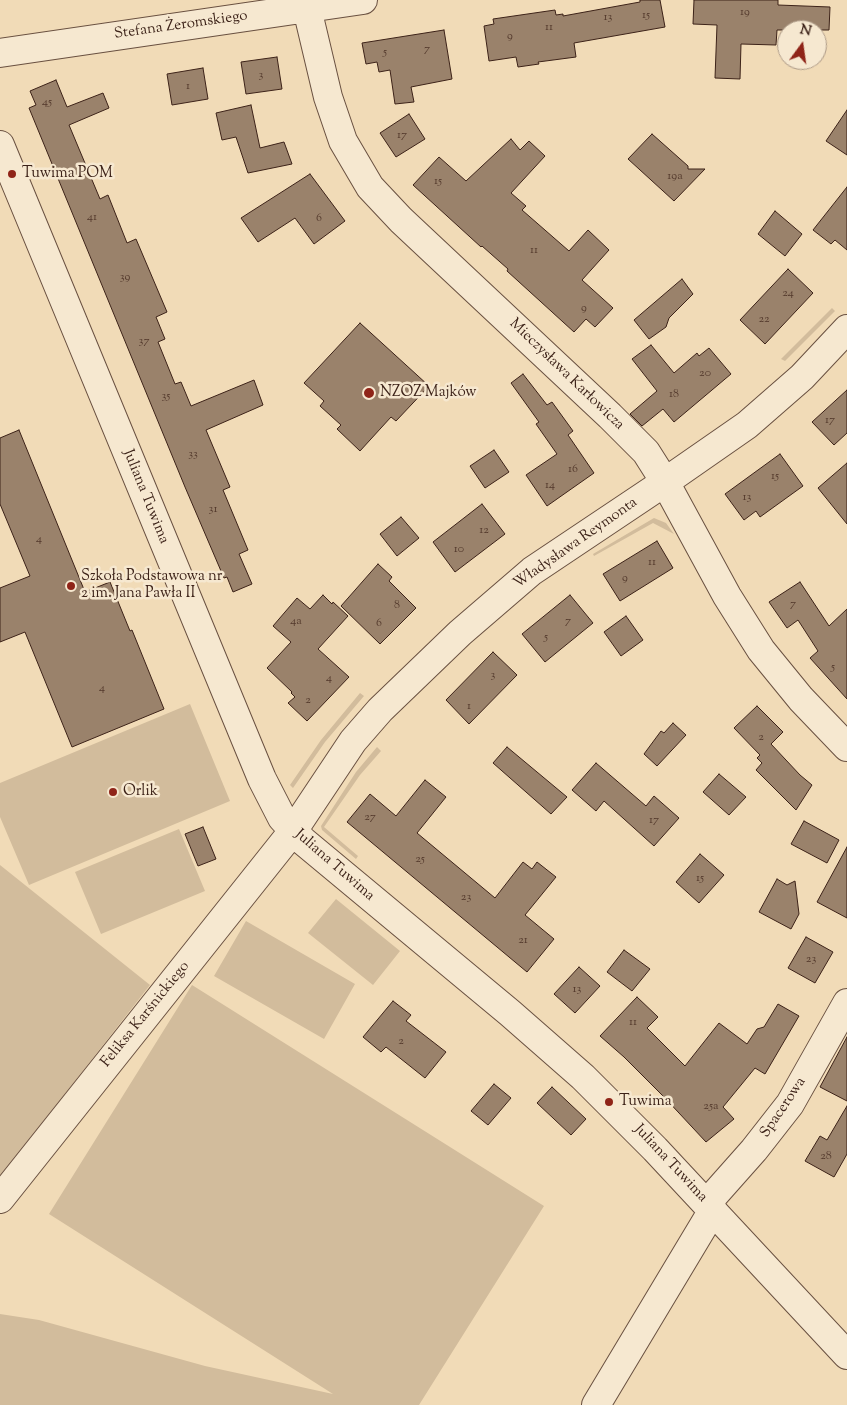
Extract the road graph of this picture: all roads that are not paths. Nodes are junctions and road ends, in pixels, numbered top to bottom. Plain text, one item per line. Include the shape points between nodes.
1 (362, 0) edge
2 (305, 4) edge
3 (0, 53) edge
4 (0, 145) edge
5 (847, 330) edge
6 (665, 482) junction
7 (847, 747) edge
8 (293, 831) junction
9 (847, 1004) edge
10 (0, 1199) edge
11 (710, 1207) junction
12 (847, 1354) edge
13 (596, 1405) edge

1 - 2 street, Stefana Żeromskiego
2 - 3 street, Stefana Żeromskiego
2 - 6 street, Mieczysława Karłowicza via 328,98 343,141 370,187 646,452
4 - 8 street, Juliana Tuwima via 262,780 277,810
5 - 6 street, Władysława Reymonta via 802,377 747,425
6 - 7 street, Mieczysława Karłowicza via 727,596 761,650
6 - 8 street, Władysława Reymonta via 532,571 460,633 380,710 353,741
8 - 10 street, Feliksa Karśnickiego
8 - 11 street, Juliana Tuwima via 549,1046 621,1113
9 - 11 street, Spacerowa via 790,1104
11 - 12 street, Juliana Tuwima
11 - 13 street, Spacerowa

